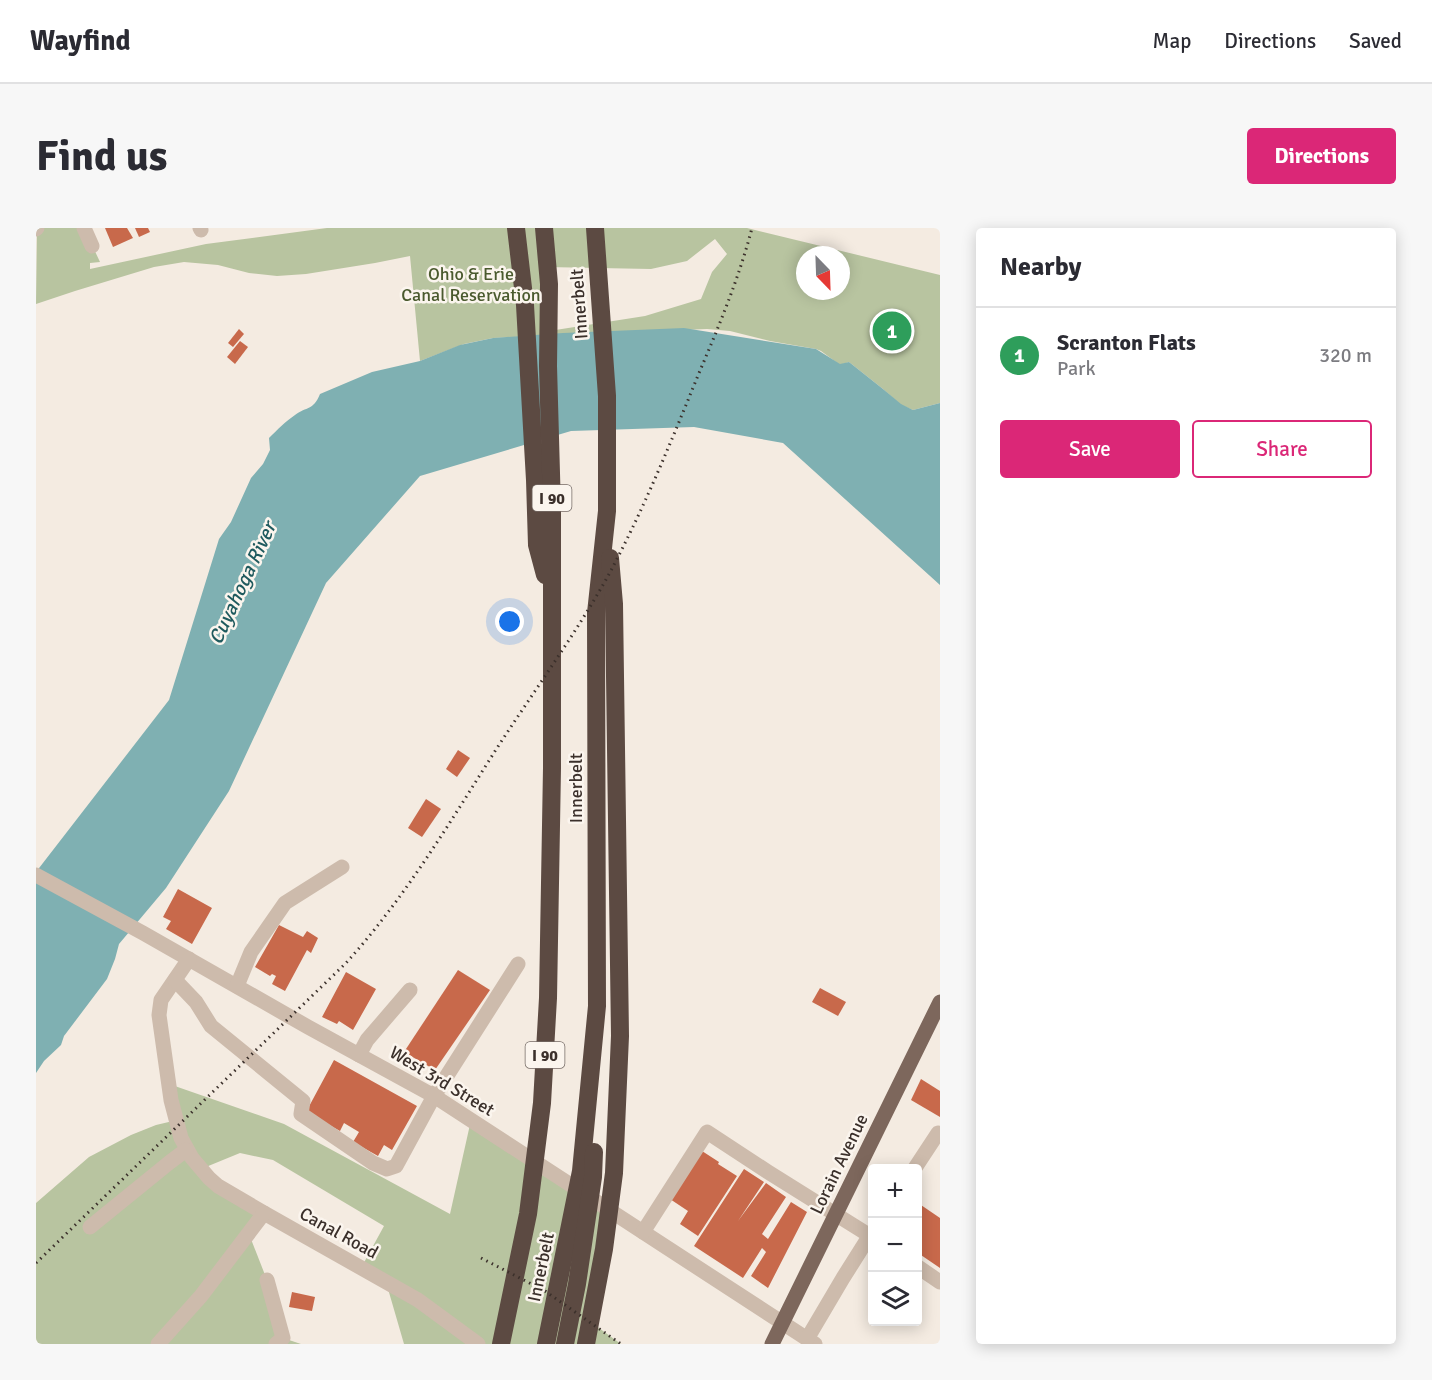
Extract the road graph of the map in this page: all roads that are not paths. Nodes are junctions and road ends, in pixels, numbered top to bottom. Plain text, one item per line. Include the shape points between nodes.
1 (84, 228) edge
2 (516, 228) edge
3 (544, 228) edge
4 (595, 228) edge
5 (92, 246) dead end
6 (607, 511) junction
7 (551, 595) junction
8 (342, 867) dead end
9 (36, 875) edge
10 (189, 959) junction
11 (518, 964) dead end
12 (175, 980) junction
13 (237, 986) junction
14 (410, 990) dead end
15 (940, 1002) edge
16 (359, 1055) junction
17 (591, 1072) junction
18 (434, 1096) junction
19 (939, 1134) edge
20 (186, 1150) junction
21 (918, 1164) edge
22 (264, 1213) junction
23 (90, 1227) dead end
24 (643, 1232) junction
25 (868, 1233) edge
26 (868, 1241) edge
27 (922, 1270) edge
28 (267, 1280) dead end
29 (940, 1282) edge
30 (167, 1340) edge
31 (811, 1341) edge
32 (501, 1342) edge
33 (276, 1344) edge
34 (478, 1344) edge
35 (546, 1344) edge
36 (565, 1344) edge
37 (586, 1344) edge
38 (772, 1344) edge

1 - 5 street
2 - 7 highway via 525,305 537,546
3 - 7 highway, Innerbelt / I 90 via 549,284
4 - 6 highway, Innerbelt via 607,396
6 - 17 highway, Innerbelt via 596,613 597,996
6 - 37 highway via 614,603 620,1036 614,1173
7 - 32 highway, Innerbelt / I 90 via 549,998 542,1103 528,1214
8 - 13 street via 285,903 251,952
9 - 10 street, West 3rd Street
10 - 12 street, Canal Road
10 - 13 street, West 3rd Street
11 - 18 street
12 - 18 street via 211,1026 303,1101 301,1114 373,1163 387,1169 396,1166
12 - 20 street, Canal Road via 161,1000 159,1015 171,1100
13 - 16 street, West 3rd Street
14 - 16 street
15 - 38 main road, Lorain Avenue
16 - 18 street, West 3rd Street
17 - 35 highway, Innerbelt via 581,1171
17 - 36 highway via 595,1121 593,1177
18 - 24 street, West 3rd Street
19 - 21 street
20 - 22 street, Canal Road via 213,1182
20 - 23 street
22 - 30 street
22 - 34 street, Canal Road via 418,1300
24 - 25 street via 707,1132
24 - 31 street, West 3rd Street
26 - 31 street via 843,1278
27 - 29 street
28 - 33 street via 283,1338

